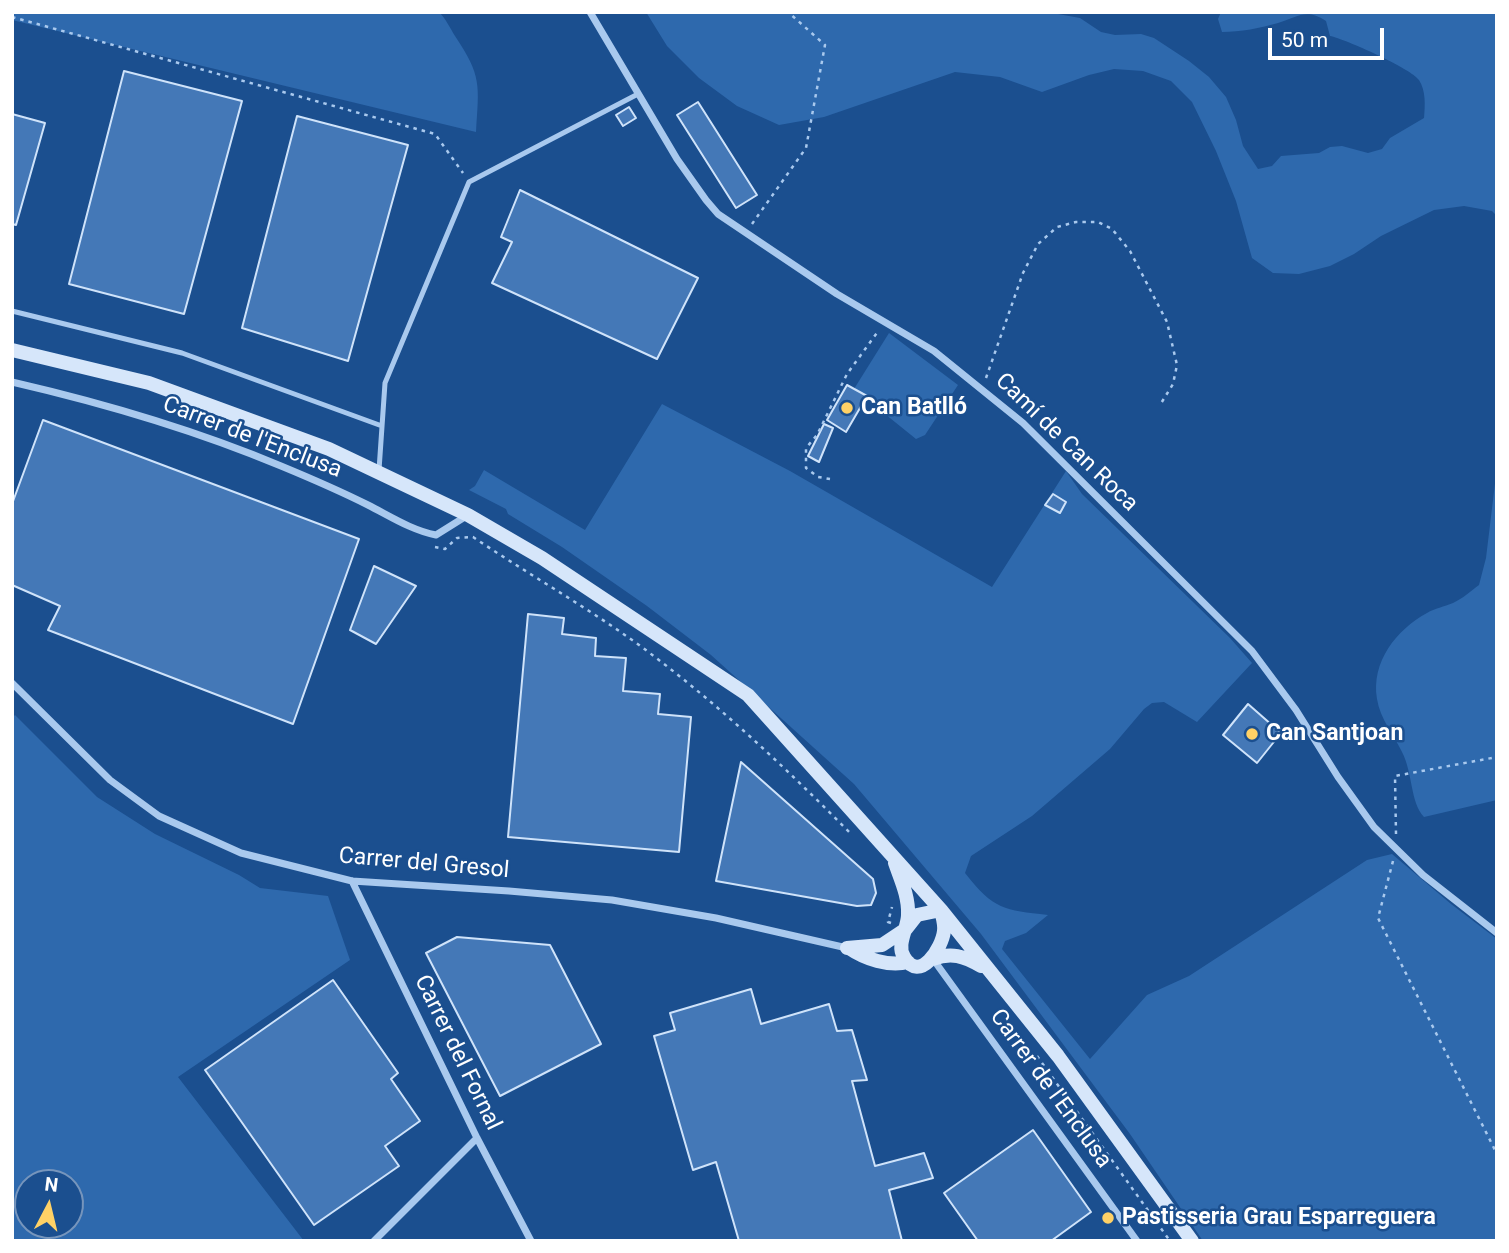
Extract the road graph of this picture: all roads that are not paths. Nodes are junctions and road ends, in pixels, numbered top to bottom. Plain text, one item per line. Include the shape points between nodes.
1 (590, 12) edge
2 (638, 94) junction
3 (12, 312) edge
4 (12, 350) edge
5 (12, 382) edge
6 (382, 426) junction
7 (379, 473) junction
8 (468, 515) junction
9 (12, 683) edge
10 (892, 855) junction
11 (352, 881) junction
12 (940, 909) junction
13 (906, 929) junction
14 (1497, 933) edge
15 (848, 948) junction
16 (933, 960) junction
17 (908, 962) junction
18 (987, 969) junction
19 (477, 1138) junction
20 (374, 1241) edge
21 (531, 1241) edge
22 (1136, 1241) edge
23 (1192, 1241) edge

1 - 2 street, Camí de Can Roca
2 - 6 lane via 469,182 385,383
2 - 14 street, Camí de Can Roca via 718,214 934,351 1043,443 1252,651 1360,809 1396,850
3 - 6 lane via 182,353
4 - 7 street via 149,383 329,449
5 - 8 street, Carrer de l'Enclusa via 191,433 279,466 419,531 436,534
6 - 7 lane
7 - 8 street
8 - 10 street via 542,558 748,695
9 - 11 street, Carrer del Gresol via 110,780 159,816 241,853
10 - 12 street
10 - 13 street via 908,905
11 - 15 street, Carrer del Gresol via 612,901 716,918
11 - 19 street, Carrer del Fornal
12 - 13 street via 916,915
12 - 16 street via 944,933
12 - 18 street
13 - 15 street via 882,945
13 - 17 street via 901,949
15 - 17 street via 873,959
16 - 17 street via 919,965
16 - 18 street via 954,955
16 - 22 street, Carrer de l'Enclusa
18 - 23 street via 1058,1056
19 - 20 street
19 - 21 street, Carrer del Fornal

